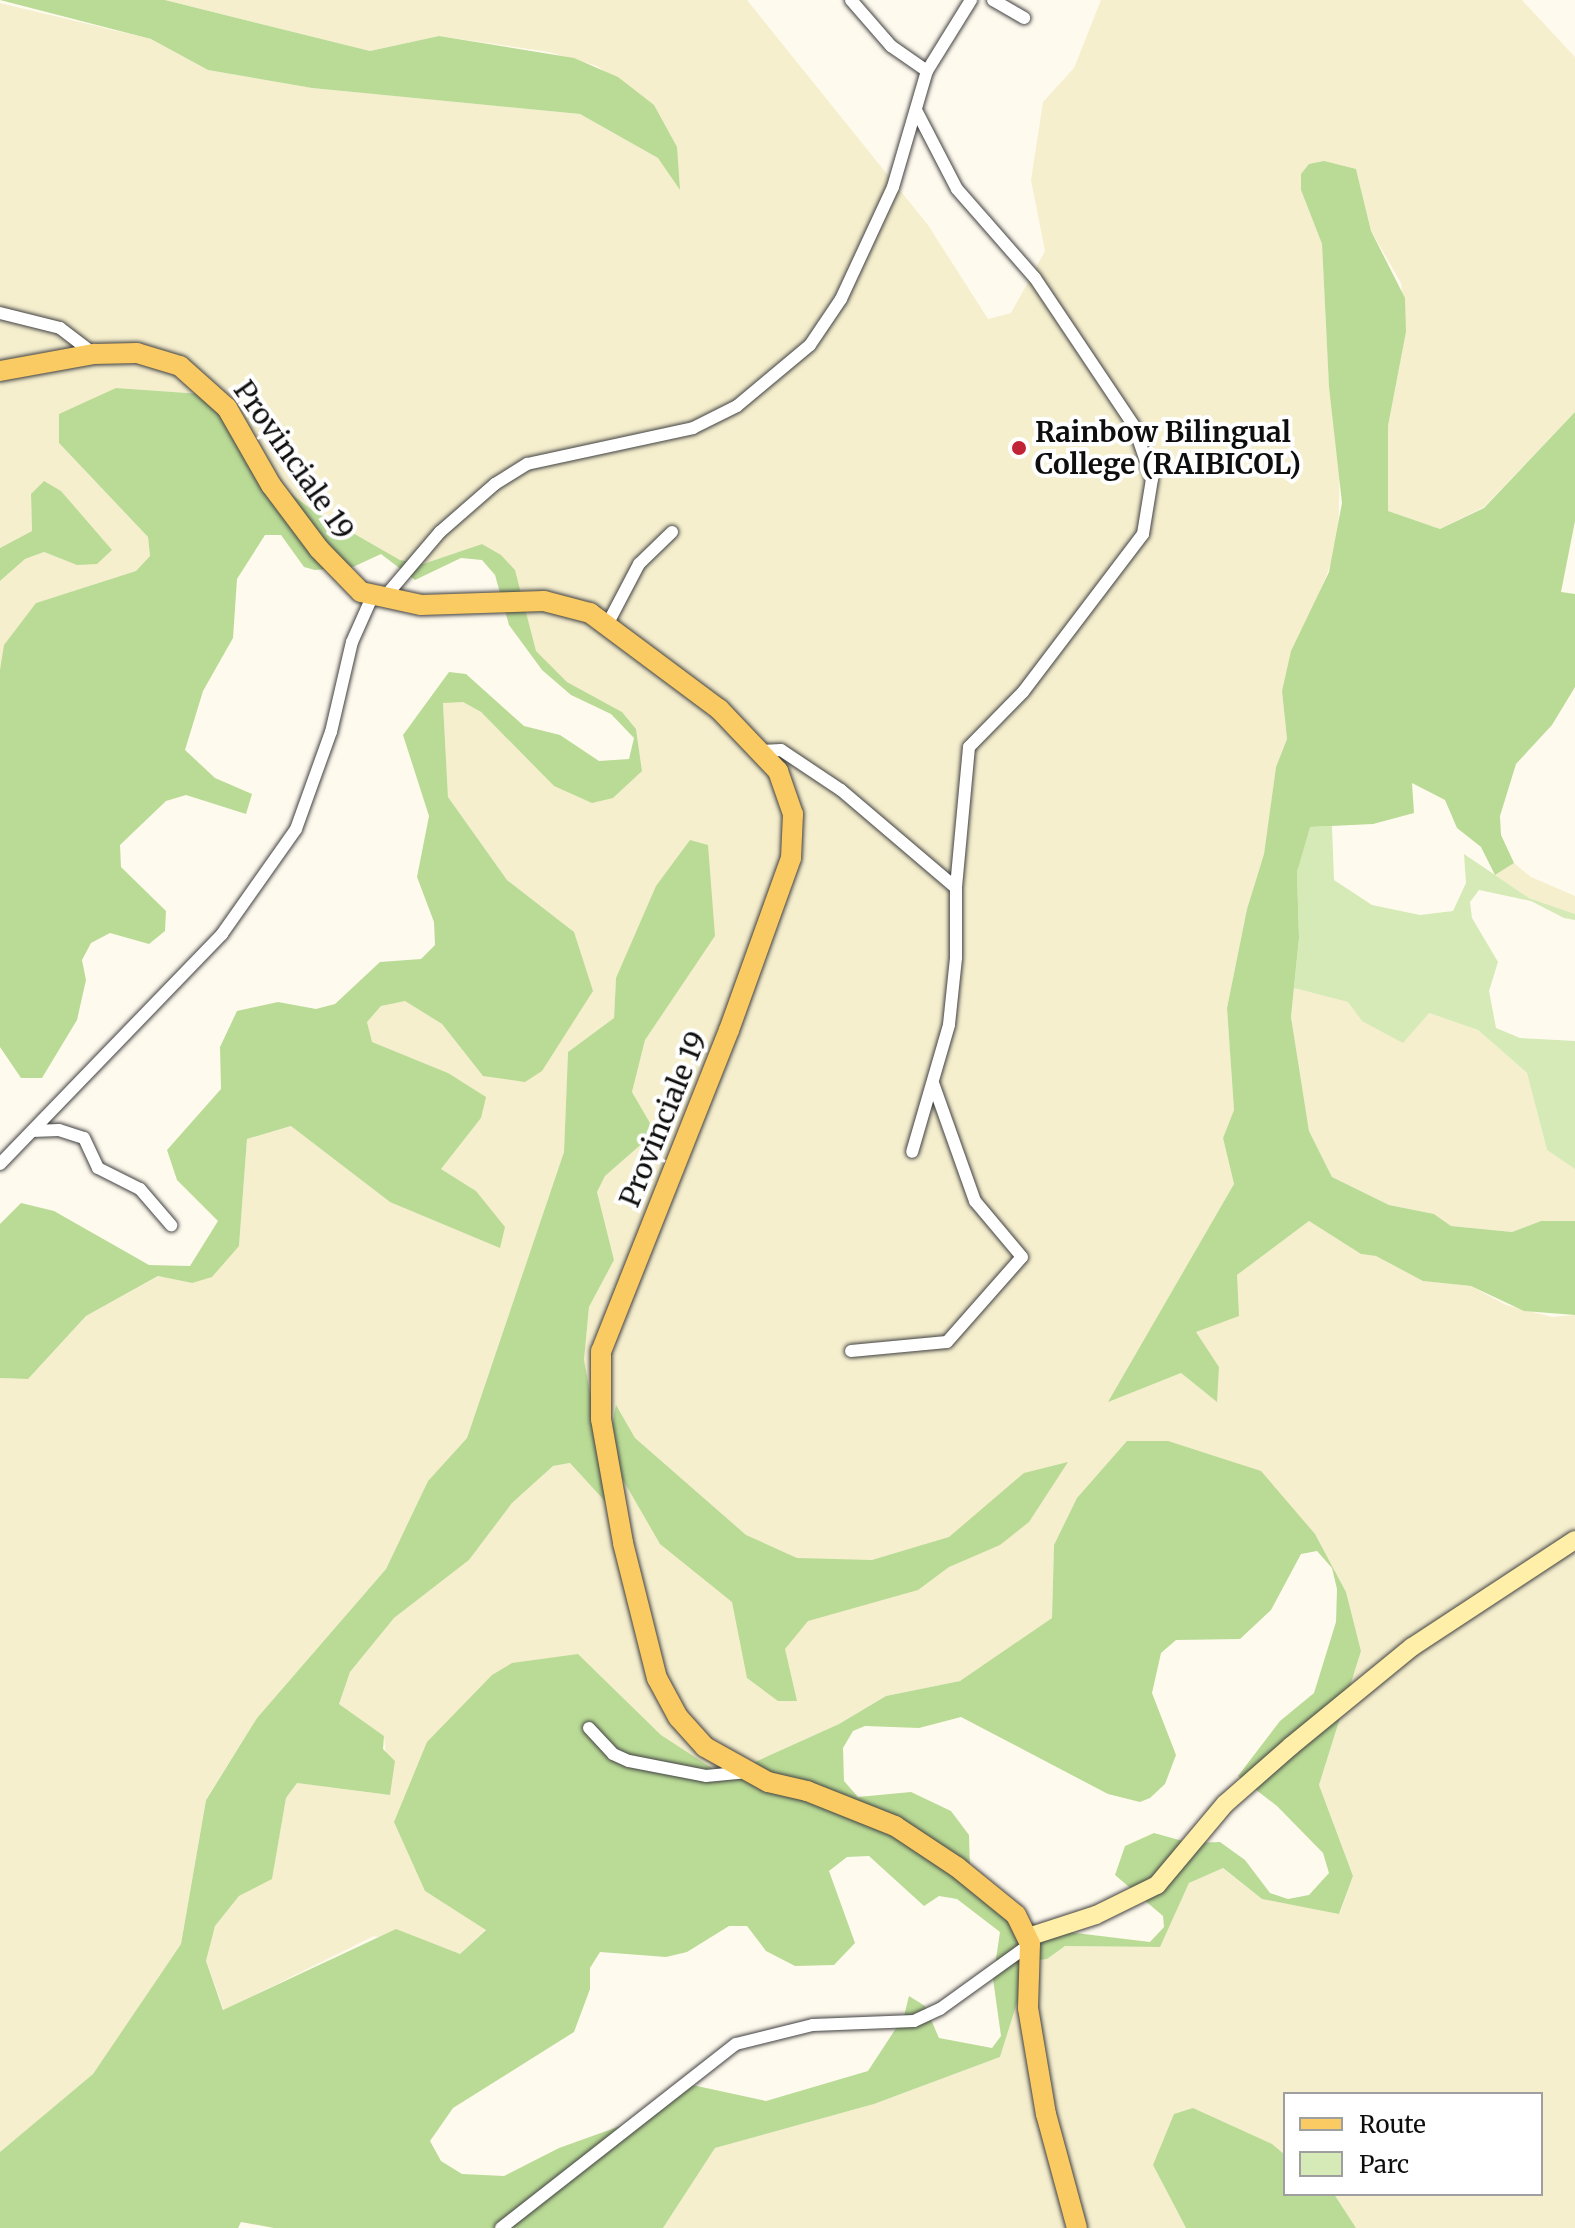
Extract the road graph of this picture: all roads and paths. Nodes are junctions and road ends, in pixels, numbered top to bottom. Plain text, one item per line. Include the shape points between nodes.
1 (851, 0) edge
2 (971, 0) edge
3 (993, 0) edge
4 (1024, 18) dead end
5 (927, 71) junction
6 (916, 110) junction
7 (0, 313) edge
8 (94, 354) junction
9 (0, 371) edge
10 (672, 532) dead end
11 (377, 598) junction
12 (608, 623) junction
13 (761, 751) junction
14 (956, 888) junction
15 (933, 1083) junction
16 (32, 1131) junction
17 (912, 1152) dead end
18 (0, 1164) edge
19 (171, 1225) dead end
20 (851, 1351) dead end
21 (1575, 1540) edge
22 (589, 1728) dead end
23 (748, 1772) junction
24 (1029, 1940) junction
25 (501, 2228) edge
26 (1077, 2228) edge

1 - 5 street via 891,46
2 - 5 street
3 - 4 street
5 - 6 street
6 - 11 street via 893,187 841,299 810,345 779,374 737,406 693,428 527,464 440,532
6 - 14 street via 957,189 1035,278 1134,426 1152,479 1143,534 1023,692 969,747
7 - 8 street via 60,328
8 - 9 main road, Provinciale 19
8 - 11 main road, Provinciale 19 via 150,356 193,374 227,408 250,455 319,549 347,580
10 - 12 street via 639,564
11 - 12 main road, Provinciale 19 via 436,605 544,601 574,606
11 - 16 street via 352,642 331,732 296,829 222,934
12 - 13 main road, Provinciale 19 via 719,709
13 - 14 street via 781,750 841,790
13 - 23 main road, Provinciale 19 via 791,800 791,858 729,1030 605,1339 599,1376 616,1511 657,1678 678,1717 705,1747
14 - 15 street via 950,1012
15 - 17 street
15 - 20 street via 975,1201 1022,1257 947,1342
16 - 18 street
16 - 19 street via 59,1130 84,1138 98,1168 140,1189
21 - 24 street via 1412,1647 1291,1746 1225,1804 1157,1885
22 - 23 street via 613,1754 629,1761 706,1776
23 - 24 main road, Provinciale 19 via 895,1826 1006,1906
24 - 25 street via 940,2009 914,2021 813,2025 736,2044
24 - 26 main road via 1028,2008 1046,2114

